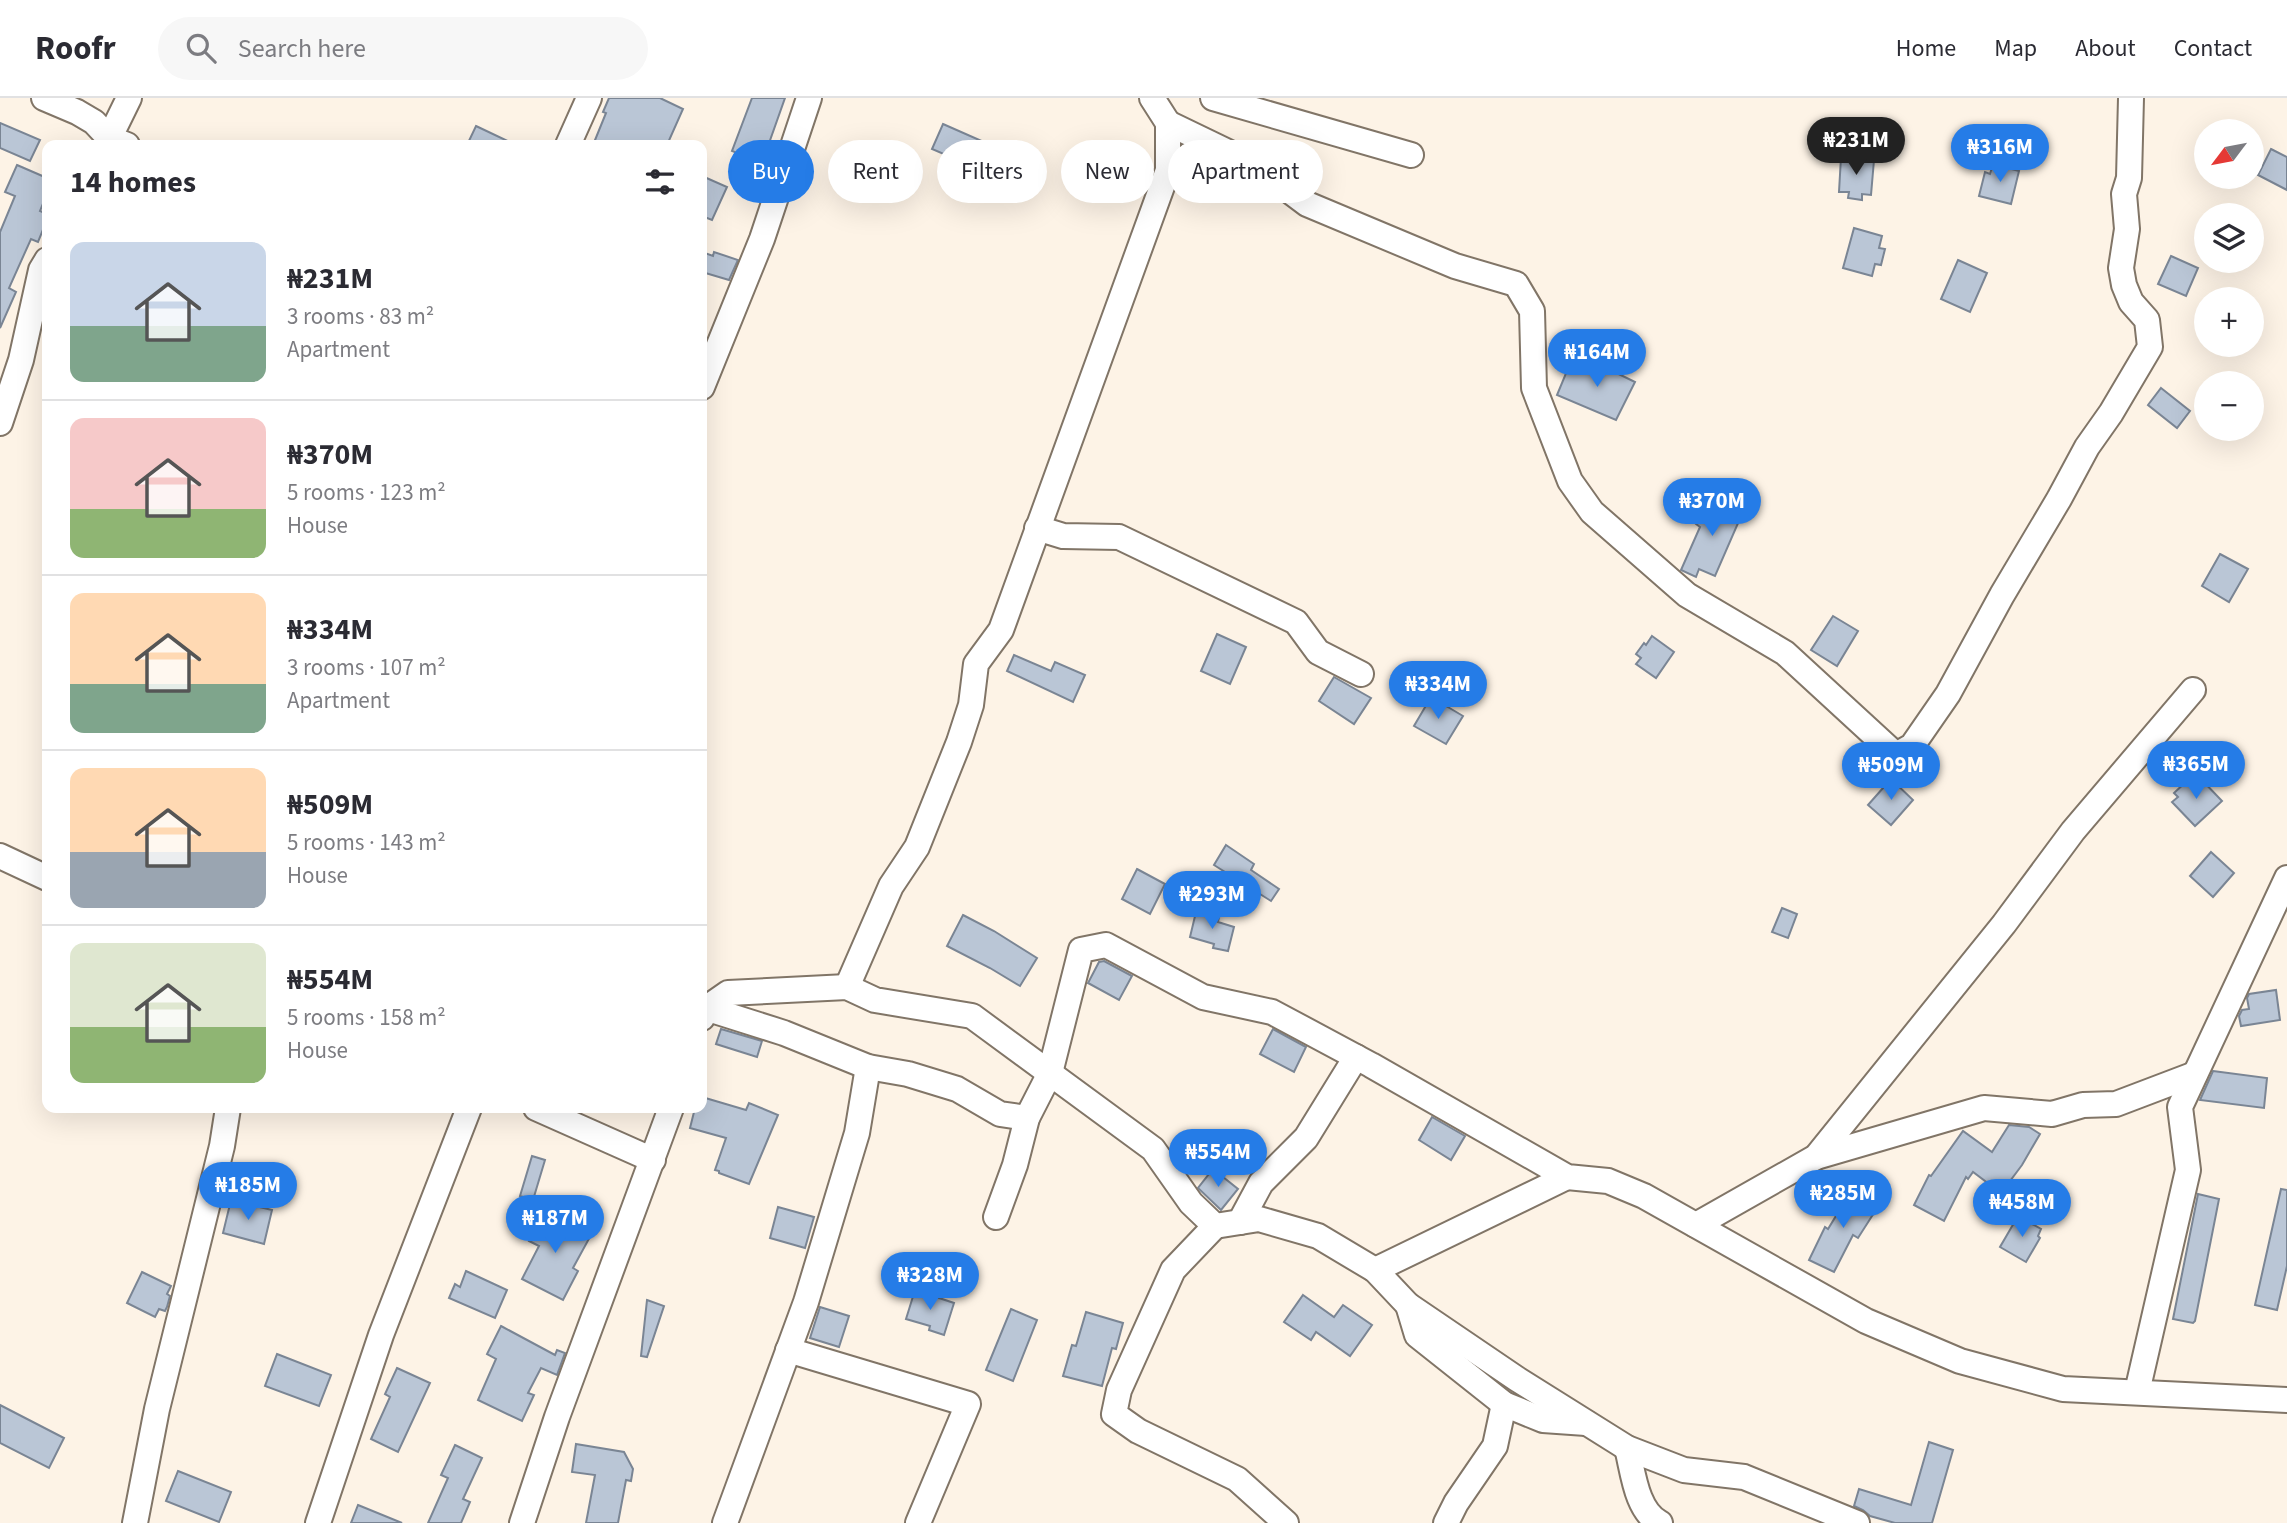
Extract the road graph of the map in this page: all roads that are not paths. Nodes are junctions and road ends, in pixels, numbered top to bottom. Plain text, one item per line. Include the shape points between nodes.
1 (44, 98) edge
2 (129, 98) edge
3 (589, 98) edge
4 (809, 98) edge
5 (1152, 98) edge
6 (1213, 98) edge
7 (2131, 98) edge
8 (1168, 123) junction
9 (111, 140) edge
10 (115, 140) edge
11 (570, 140) edge
12 (1411, 155) dead end
13 (42, 268) edge
14 (707, 375) edge
15 (0, 424) edge
16 (1037, 528) junction
17 (1361, 674) dead end
18 (2193, 690) dead end
19 (0, 856) edge
20 (42, 876) edge
21 (2287, 878) edge
22 (847, 987) junction
23 (707, 1008) edge
24 (707, 1012) edge
25 (1356, 1057) junction
26 (868, 1068) junction
27 (1050, 1073) junction
28 (2195, 1074) junction
29 (227, 1113) edge
30 (467, 1113) edge
31 (547, 1113) edge
32 (669, 1113) edge
33 (1027, 1118) junction
34 (1816, 1157) junction
35 (653, 1160) junction
36 (1567, 1177) junction
37 (996, 1217) dead end
38 (1240, 1222) junction
39 (1215, 1226) junction
40 (1696, 1226) junction
41 (1375, 1270) junction
42 (1408, 1305) junction
43 (788, 1350) junction
44 (2137, 1392) junction
45 (2287, 1400) edge
46 (1504, 1404) junction
47 (1590, 1424) junction
48 (1626, 1448) junction
49 (135, 1523) edge
50 (318, 1523) edge
51 (522, 1523) edge
52 (725, 1523) edge
53 (918, 1523) edge
54 (1286, 1523) edge
55 (1446, 1523) edge
56 (1660, 1523) edge
57 (1857, 1523) edge

1 - 9 street via 94,122
2 - 10 street
3 - 11 street
4 - 14 street via 762,239
5 - 8 street
6 - 12 street
7 - 8 street via 2129,178 2124,194 2127,229 2121,268 2131,302 2147,320 2150,347 2087,447 1948,694 1912,746 1896,755 1785,653 1687,595 1592,512 1570,481 1534,388 1532,311 1516,284 1455,266 1307,204 1255,165
8 - 16 street via 1168,170
13 - 15 street via 22,360
16 - 17 street via 1063,536 1119,537 1296,622 1318,652
16 - 22 street via 1001,630 976,664 971,705 918,847 891,886
18 - 34 street via 2073,831
19 - 20 street
21 - 28 street
22 - 23 street via 728,993
22 - 27 street via 874,1000 972,1016
24 - 26 street via 784,1033
25 - 27 street via 1272,1012 1203,997 1106,945 1080,950
25 - 36 street
25 - 38 street via 1306,1138 1261,1183
26 - 33 street via 957,1089 1000,1114
26 - 43 street via 857,1133
27 - 33 street
27 - 39 street via 1153,1149 1191,1203
28 - 34 street via 2116,1104 2083,1105 2052,1114 1984,1108
28 - 44 street via 2180,1107 2188,1170
29 - 49 street via 157,1409
30 - 50 street via 381,1335
31 - 35 street
32 - 35 street
33 - 37 street
34 - 40 street
35 - 51 street
36 - 40 street via 1608,1181
36 - 41 street
38 - 39 street
38 - 41 street via 1259,1220 1318,1236
39 - 54 street via 1173,1270 1119,1390 1114,1414 1138,1431 1237,1479
40 - 44 street via 1866,1321 1960,1361 2063,1389
41 - 42 street
42 - 46 street via 1417,1335
42 - 47 street
43 - 52 street
43 - 53 street via 968,1404
44 - 45 street
46 - 47 street via 1543,1420
46 - 55 street via 1495,1446
47 - 48 street
48 - 56 street via 1640,1500
48 - 57 street via 1684,1470 1744,1478

